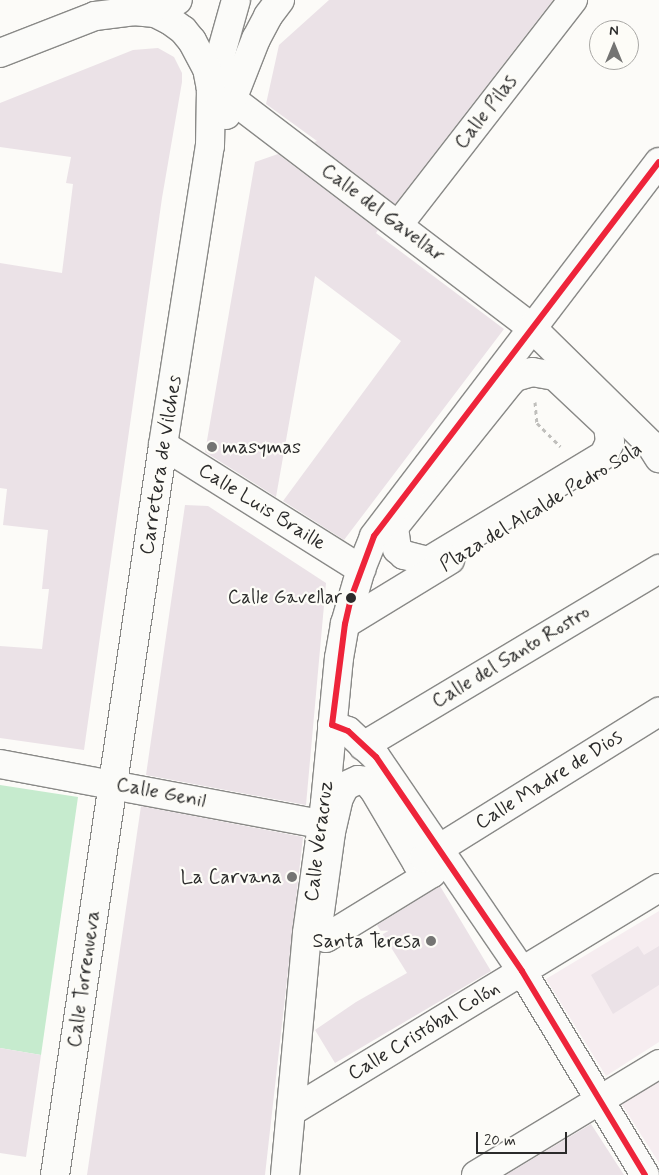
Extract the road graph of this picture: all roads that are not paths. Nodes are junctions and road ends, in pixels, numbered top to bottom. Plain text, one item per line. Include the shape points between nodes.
1 (178, 0) edge
2 (236, 0) edge
3 (280, 0) edge
4 (573, 0) edge
5 (125, 6) edge
6 (0, 53) edge
7 (222, 94) junction
8 (659, 162) edge
9 (399, 224) junction
10 (532, 327) junction
11 (555, 376) joint
12 (163, 445) junction
13 (656, 448) edge
14 (374, 536) junction
15 (361, 569) junction
16 (659, 569) edge
17 (421, 578) junction
18 (344, 624) junction
19 (659, 712) edge
20 (332, 725) junction
21 (364, 746) junction
22 (0, 764) edge
23 (113, 784) junction
24 (321, 824) junction
25 (428, 856) junction
26 (659, 888) edge
27 (313, 930) junction
28 (522, 971) junction
29 (659, 1064) edge
30 (599, 1100) junction
31 (292, 1111) junction
32 (56, 1175) edge
33 (285, 1175) edge
34 (476, 1175) edge
35 (645, 1175) edge

1 - 5 street
2 - 7 street, Carretera de Vilches
3 - 7 street, Carretera de Vilches
4 - 9 street, Calle Pilas
5 - 6 street
5 - 7 street via 155,13 183,30
7 - 9 street, Calle del Gavellar
7 - 12 street, Carretera de Vilches via 210,146
8 - 10 street
9 - 10 street, Calle del Gavellar
10 - 13 street, Plaza del Alcalde Pedro Sola
10 - 14 street
11 - 11 street via 608,426 610,442 604,455 428,561 397,550 394,527 510,382 532,372
12 - 15 street, Calle Luis Braille
12 - 23 street, Carretera de Vilches
13 - 17 street, Plaza del Alcalde Pedro Sola via 630,451
14 - 15 street
14 - 17 street via 378,551 390,564 403,574
15 - 18 street, Calle Veracruz
16 - 21 street, Calle del Santo Rostro
17 - 18 street, Plaza del Alcalde Pedro Sola
18 - 20 street, Calle Veracruz
19 - 25 street, Calle Madre de Dios
20 - 21 street via 348,731
20 - 24 street, Calle Veracruz
21 - 25 street via 376,757
22 - 23 street, Calle Genil
23 - 24 street, Calle Genil
23 - 32 street, Calle Torrenueva
24 - 27 street, Calle Veracruz
25 - 27 street, Calle Madre de Dios
25 - 27 street via 366,781 345,786 338,798
25 - 28 street
26 - 28 street, Calle Cristóbal Colón
27 - 31 street, Calle Veracruz
28 - 30 street
28 - 31 street, Calle Cristóbal Colón
29 - 30 street
30 - 34 street
30 - 35 street
31 - 33 street, Calle Veracruz

